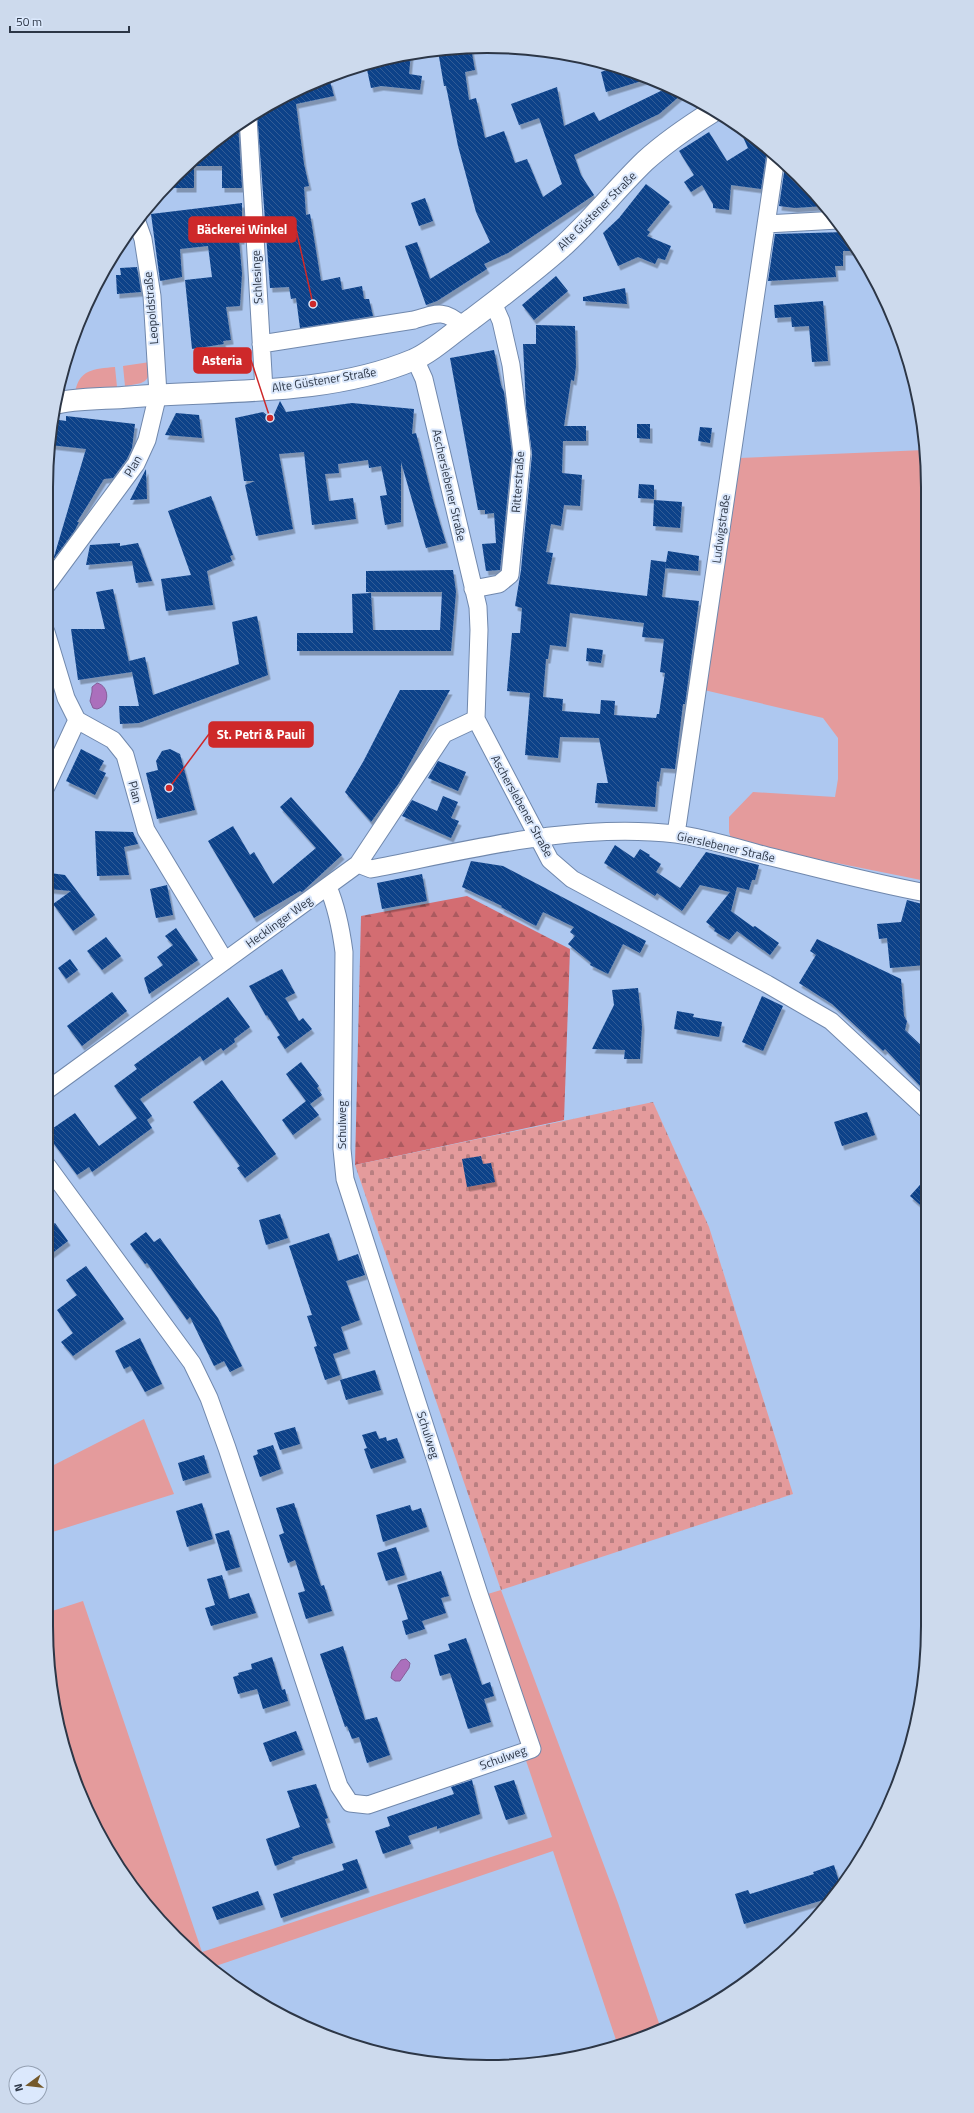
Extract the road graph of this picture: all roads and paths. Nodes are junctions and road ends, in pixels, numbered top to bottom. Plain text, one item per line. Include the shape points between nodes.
1 (709, 114) edge
2 (248, 124) edge
3 (775, 163) edge
4 (829, 221) edge
5 (766, 224) junction
6 (139, 228) edge
7 (493, 303) junction
8 (463, 326) junction
9 (261, 344) junction
10 (415, 359) junction
11 (264, 390) junction
12 (158, 394) junction
13 (61, 403) edge
14 (53, 577) edge
15 (473, 589) junction
16 (53, 655) edge
17 (476, 719) junction
18 (77, 720) junction
19 (53, 772) edge
20 (676, 834) junction
21 (539, 838) junction
22 (358, 864) junction
23 (328, 887) junction
24 (921, 892) edge
25 (225, 961) junction
26 (53, 1086) edge
27 (921, 1104) edge
28 (53, 1174) edge

1 - 7 main road, Alte Güstener Straße via 673,137 644,162 561,248
2 - 9 street, Schlesinge
3 - 5 street, Ludwigstraße
4 - 5 street
5 - 20 street, Ludwigstraße
6 - 12 street, Leopoldstraße via 152,296
7 - 8 main road, Alte Güstener Straße
7 - 15 street, Ritterstraße via 501,321 511,365 522,453 510,575 499,584
8 - 9 street via 451,315 438,312 414,320
8 - 10 main road, Alte Güstener Straße
9 - 11 street, Schlesinge
10 - 11 main road, Alte Güstener Straße via 343,380
10 - 15 street, Ascherslebener Straße via 424,379
11 - 12 main road, Alte Güstener Straße
12 - 13 main road, Alte Güstener Straße
12 - 14 street, Plan via 147,440 136,464
15 - 17 street, Ascherslebener Straße via 478,607 479,630
16 - 18 street via 66,698
17 - 21 street, Ascherslebener Straße
17 - 22 street, Hecklinger Weg via 444,734
18 - 19 street
18 - 25 street, Plan via 113,740 126,754 146,830
20 - 21 street, Gierslebener Straße via 588,832
20 - 24 street, Gierslebener Straße via 870,882
21 - 22 street, Gierslebener Straße via 371,868
21 - 27 street, Ascherslebener Straße via 550,860 572,879 831,1021
22 - 23 street, Hecklinger Weg
23 - 25 street, Hecklinger Weg
23 - 28 street, Schulweg via 339,919 344,952 342,1149 345,1179 479,1594 532,1748 368,1805 350,1803 339,1786 228,1448 209,1398 192,1364
25 - 26 street, Hecklinger Weg

